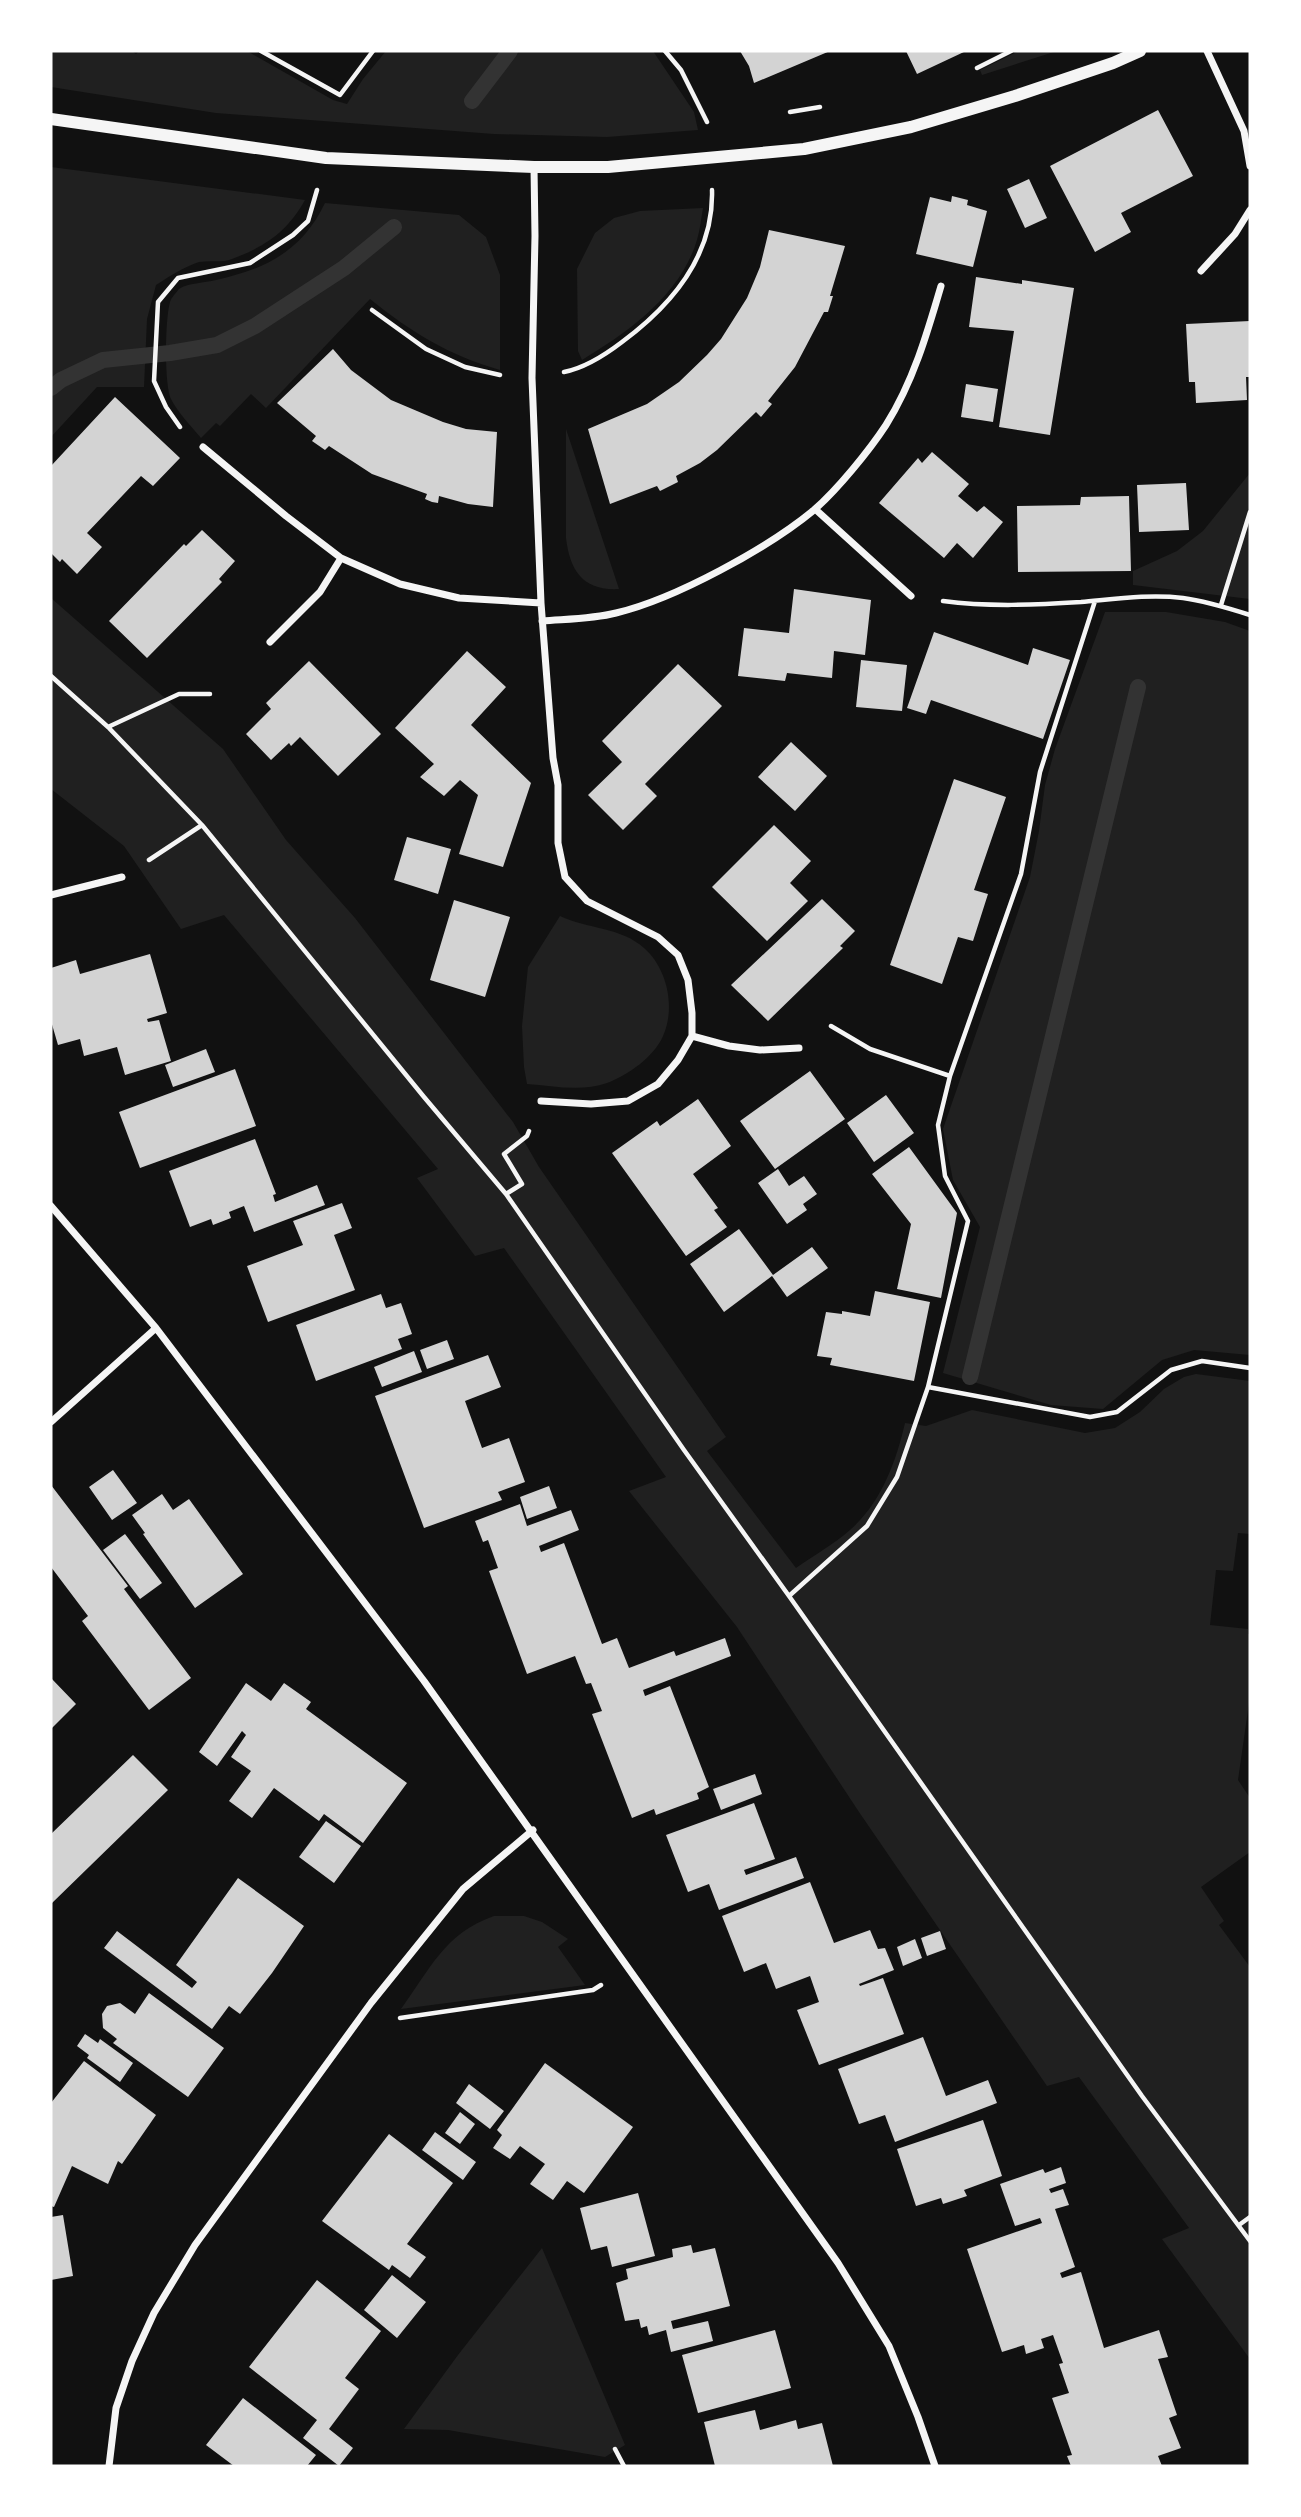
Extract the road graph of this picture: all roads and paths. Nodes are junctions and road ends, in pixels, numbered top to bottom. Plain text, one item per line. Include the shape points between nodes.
1 (261, 51) edge
2 (373, 51) edge
3 (665, 51) edge
4 (1011, 51) edge
5 (1140, 51) edge
6 (1207, 51) edge
7 (969, 72) dead end
8 (828, 105) dead end
9 (789, 112) dead end
10 (51, 119) edge
11 (326, 158) junction
12 (711, 159) junction
13 (1250, 166) edge
14 (534, 167) junction
15 (1250, 210) edge
16 (1201, 271) dead end
17 (941, 286) dead end
18 (372, 310) dead end
19 (532, 378) junction
20 (204, 447) joint
21 (814, 509) junction
22 (1250, 512) edge
23 (341, 558) junction
24 (911, 596) joint
25 (1095, 601) junction
26 (541, 603) junction
27 (1221, 605) junction
28 (1250, 615) edge
29 (542, 621) junction
30 (270, 642) dead end
31 (51, 676) edge
32 (210, 694) dead end
33 (108, 727) junction
34 (202, 825) junction
35 (122, 877) joint
36 (51, 895) edge
37 (831, 1026) dead end
38 (692, 1036) junction
39 (799, 1048) dead end
40 (950, 1076) junction
41 (541, 1101) joint
42 (506, 1194) junction
43 (51, 1206) edge
44 (156, 1328) junction
45 (1250, 1368) edge
46 (928, 1387) junction
47 (51, 1422) edge
48 (789, 1596) junction
49 (533, 1830) junction
50 (629, 1966) junction
51 (371, 2003) junction
52 (1250, 2217) edge
53 (1239, 2225) junction
54 (1250, 2241) edge
55 (615, 2449) dead end
56 (109, 2466) edge
57 (624, 2466) edge
58 (935, 2466) edge

1 - 2 path via 340,95
3 - 12 path via 681,70 708,122
4 - 7 path
5 - 12 street via 911,127 804,149
6 - 13 street via 1244,131
8 - 9 path
10 - 11 street
11 - 14 street
11 - 20 path via 308,221 293,235 250,263 178,278 159,302 155,381 166,407 193,445
12 - 14 street
12 - 19 path via 713,203 706,236 676,295 610,351 575,370
14 - 19 street
15 - 16 street
17 - 21 street via 925,340 886,425
18 - 19 path via 426,349 466,368
19 - 26 street
20 - 23 street
21 - 24 street
21 - 29 street via 771,540 676,592 616,613
22 - 27 path
23 - 26 street via 400,584 459,598
23 - 30 street via 320,592
24 - 25 path via 970,604
25 - 27 path via 1151,596
25 - 40 path via 1040,772 1021,874
26 - 29 street
27 - 28 path
29 - 38 street via 558,785 558,843 565,877 587,901 659,937 678,955 688,980
31 - 33 path
32 - 33 path via 179,694
33 - 34 path
34 - 35 path
34 - 42 path
35 - 36 street
37 - 40 path via 870,1049
38 - 39 street via 760,1050
38 - 41 street via 659,1084 628,1101
40 - 46 path via 938,1125 945,1175 968,1222
41 - 42 path via 527,1136 504,1154 522,1184
42 - 48 path
43 - 44 street
44 - 47 street
44 - 49 street
45 - 46 path via 1202,1361 1171,1370 1117,1412 1090,1417
46 - 48 path via 897,1477 867,1526
48 - 53 path via 1142,2096
49 - 50 street
49 - 51 street via 463,1889
50 - 51 path via 593,1990 402,2019
50 - 58 street via 838,2263 881,2334
51 - 56 street via 195,2245 154,2313 116,2408
52 - 53 path
53 - 54 path
55 - 57 path

